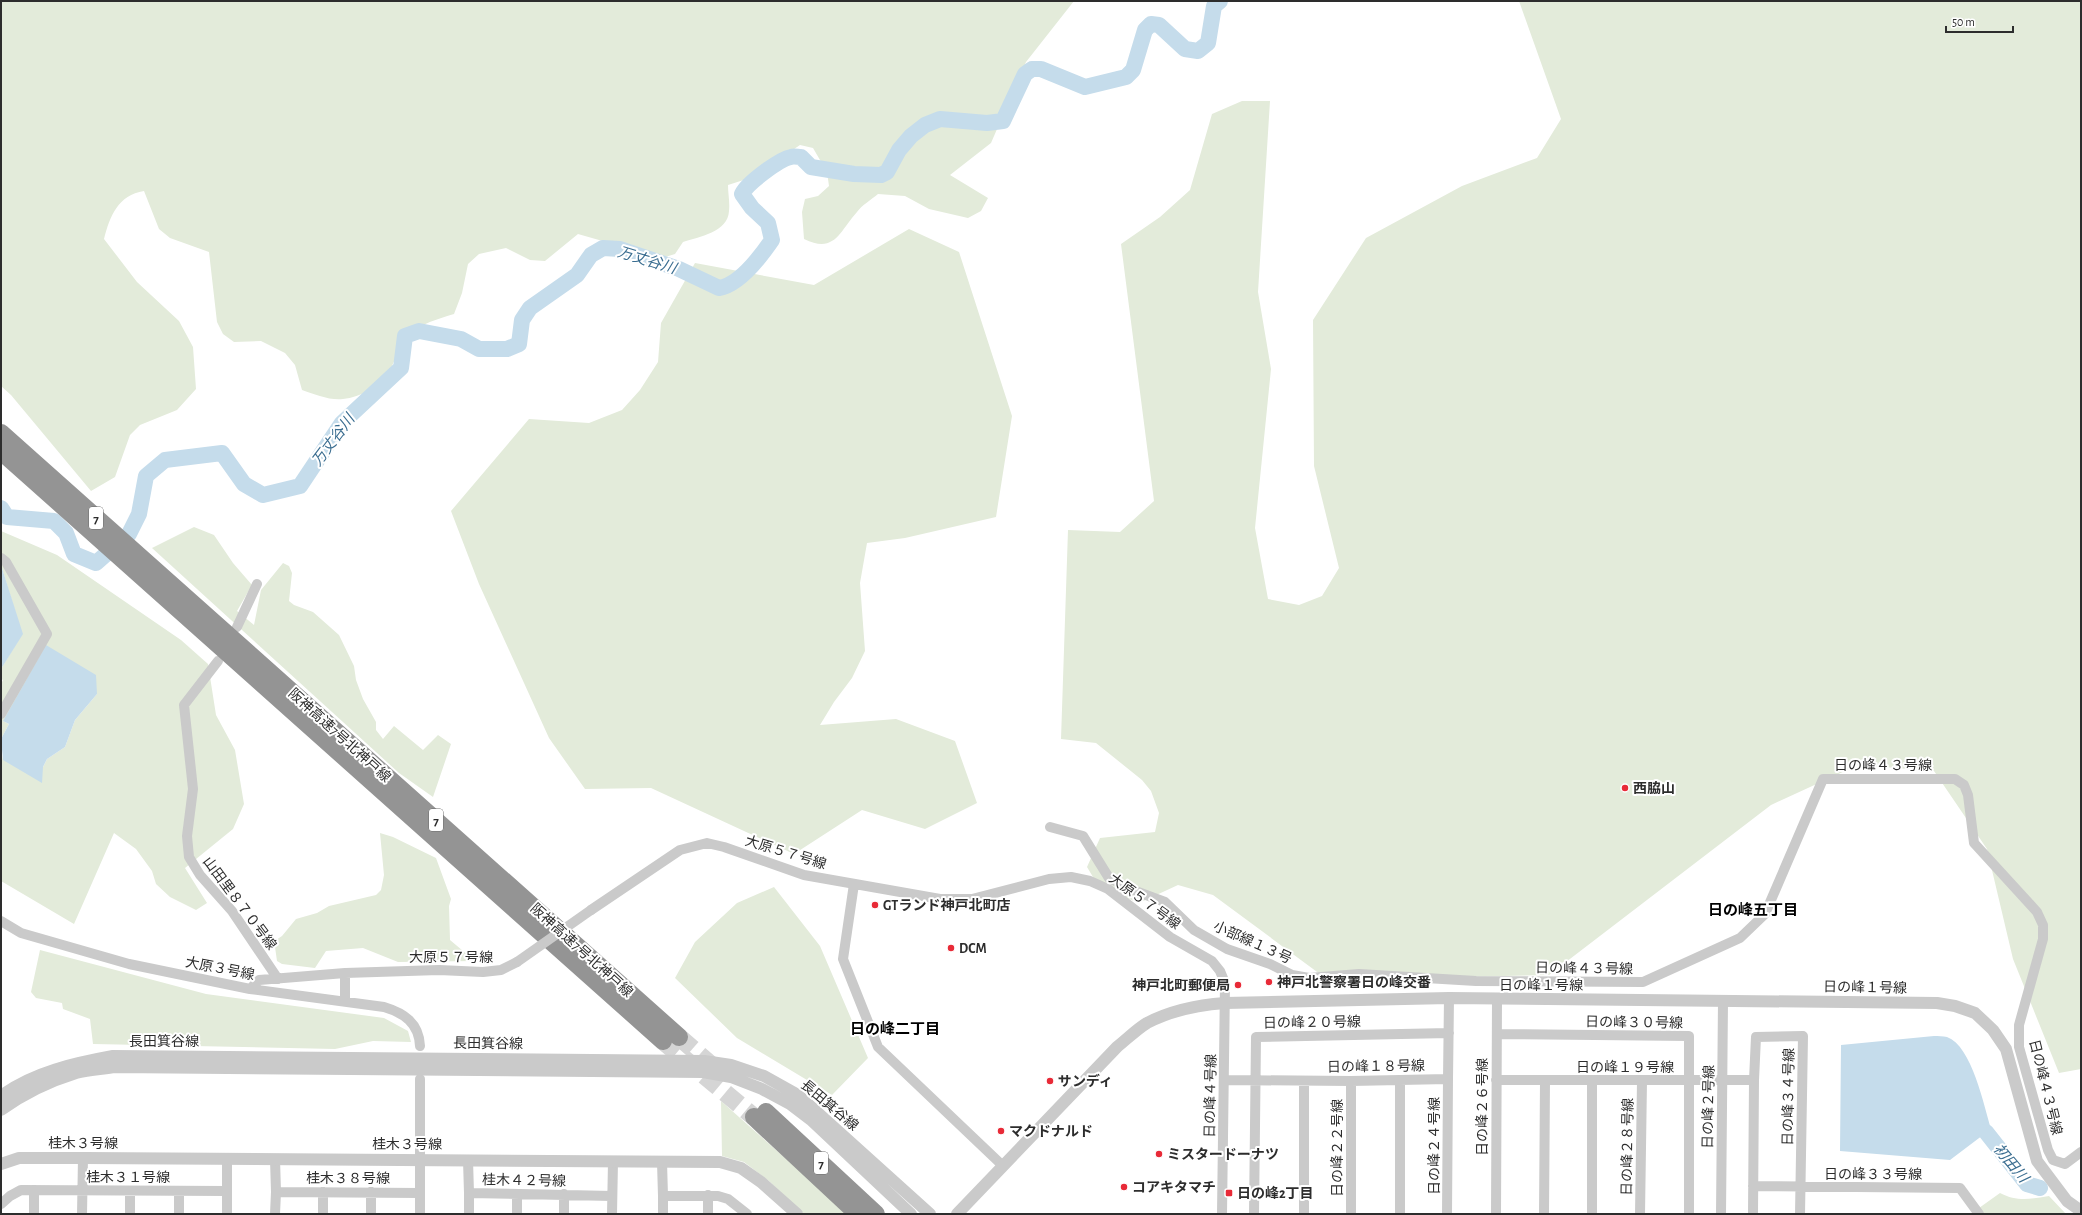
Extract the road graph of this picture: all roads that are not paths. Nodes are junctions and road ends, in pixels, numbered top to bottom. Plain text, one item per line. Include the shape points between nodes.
1 (1, 433) edge
2 (1, 451) edge
3 (1, 558) edge
4 (257, 584) dead end
5 (188, 608) junction
6 (237, 627) dead end
7 (218, 661) dead end
8 (1, 714) edge
9 (1050, 827) dead end
10 (854, 884) junction
11 (1138, 892) junction
12 (1127, 903) junction
13 (1, 922) edge
14 (345, 973) junction
15 (1398, 975) joint
16 (278, 979) junction
17 (250, 989) junction
18 (1449, 998) junction
19 (1497, 1000) junction
20 (1723, 1001) junction
21 (345, 1002) junction
22 (1225, 1003) junction
23 (1449, 1033) junction
24 (1497, 1034) junction
25 (671, 1039) tunnel mouth
26 (420, 1046) dead end
27 (420, 1079) dead end
28 (1448, 1079) junction
29 (1224, 1080) junction
30 (1400, 1080) junction
31 (1496, 1080) junction
32 (1689, 1080) junction
33 (1723, 1080) junction
34 (1754, 1080) junction
35 (1256, 1081) junction
36 (1304, 1081) junction
37 (1352, 1081) junction
38 (1545, 1081) junction
39 (1592, 1081) junction
40 (1642, 1081) junction
41 (1, 1096) edge
42 (1, 1110) edge
43 (2079, 1153) edge
44 (83, 1158) junction
45 (228, 1158) junction
46 (275, 1159) junction
47 (421, 1159) junction
48 (468, 1160) junction
49 (613, 1161) junction
50 (662, 1162) junction
51 (1, 1164) edge
52 (1002, 1165) junction
53 (1753, 1186) junction
54 (1800, 1187) junction
55 (34, 1190) junction
56 (82, 1190) junction
57 (130, 1190) junction
58 (179, 1191) junction
59 (227, 1191) junction
60 (276, 1192) junction
61 (323, 1192) junction
62 (372, 1192) junction
63 (420, 1193) junction
64 (469, 1193) junction
65 (517, 1194) junction
66 (564, 1194) junction
67 (708, 1195) junction
68 (612, 1196) junction
69 (663, 1196) junction
70 (1, 1204) edge
71 (2081, 1211) edge
72 (34, 1214) edge
73 (82, 1214) edge
74 (130, 1214) edge
75 (179, 1214) edge
76 (227, 1214) edge
77 (276, 1214) edge
78 (323, 1214) edge
79 (372, 1214) edge
80 (420, 1214) edge
81 (469, 1214) edge
82 (517, 1214) edge
83 (564, 1214) edge
84 (612, 1214) edge
85 (663, 1214) edge
86 (708, 1214) edge
87 (747, 1214) edge
88 (797, 1214) edge
89 (858, 1214) edge
90 (876, 1214) edge
91 (911, 1214) edge
92 (930, 1214) edge
93 (957, 1214) edge
94 (1222, 1214) edge
95 (1254, 1214) edge
96 (1304, 1214) edge
97 (1351, 1214) edge
98 (1400, 1214) edge
99 (1448, 1214) edge
100 (1496, 1214) edge
101 (1544, 1214) edge
102 (1592, 1214) edge
103 (1640, 1214) edge
104 (1689, 1214) edge
105 (1721, 1214) edge
106 (1753, 1214) edge
107 (1800, 1214) edge
108 (1979, 1214) edge

1 - 5 highway, 阪神高速7号北神戸線 / 7
2 - 5 highway, 阪神高速7号北神戸線 / 7
3 - 8 street via 6,562 47,634
4 - 6 street
5 - 25 highway, 阪神高速7号北神戸線 / 7
7 - 16 street, 山田里８７０号線 via 184,705 193,789 187,836 189,857 200,876 232,911
9 - 11 street, 小部線１３号 via 1083,836 1109,878
10 - 12 street, 大原５７号線 via 940,899 972,899 1050,879 1071,877 1090,881 1108,889
10 - 14 street, 大原５７号線, bridge via 804,875 706,843 680,850 517,962 501,970
10 - 52 street via 842,959 878,1047
11 - 12 street
11 - 15 street, 小部線１３号 via 1165,902 1194,930 1220,945 1292,975 1309,978 1359,974
12 - 22 street, 大原５７号線 via 1170,937 1212,961 1225,983
13 - 17 street, 大原３号線 via 21,933 129,964
14 - 16 street, 大原５７号線
14 - 21 street
15 - 43 street, 日の峰４３号線 via 1476,981 1643,982 1740,938 1765,914 1823,779 1954,779 1964,785 1968,796 1974,843 2037,912 2043,925 2043,939 2019,1025 2019,1047 2053,1160 2065,1164
16 - 17 street, 大原５７号線 via 258,980
17 - 21 street, 大原３号線
18 - 19 street, 日の峰１号線
18 - 22 street, 日の峰１号線
18 - 23 street
19 - 20 street, 日の峰１号線
19 - 24 street, 日の峰２６号線
20 - 33 street, 日の峰２号線
20 - 71 street, 日の峰１号線 via 1937,1003 1976,1013 1993,1030 2006,1049 2037,1161 2067,1201
21 - 26 street, 大原３号線 via 400,1012 414,1025 420,1038
22 - 29 street, 日の峰４号線
22 - 52 street, 日の峰１号線 via 1198,1005 1172,1012 1146,1024 1117,1047
23 - 28 street
23 - 35 street, 日の峰２０号線 via 1256,1037
24 - 31 street, 日の峰２６号線
24 - 32 street, 日の峰３０号線 via 1689,1036
27 - 47 street
28 - 30 street, 日の峰１８号線
28 - 99 street, 日の峰２４号線
29 - 35 street, 日の峰１８号線
29 - 94 street, 日の峰４号線
30 - 37 street, 日の峰１８号線
30 - 98 street
31 - 38 street, 日の峰１９号線
31 - 100 street, 日の峰２６号線
32 - 33 street, 日の峰１９号線
32 - 40 street, 日の峰１９号線
32 - 104 street, 日の峰３０号線
33 - 34 street, 日の峰１９号線
33 - 105 street, 日の峰２号線
34 - 53 street, 日の峰３４号線
34 - 54 street, 日の峰３４号線 via 1756,1037 1803,1036
35 - 36 street, 日の峰１８号線
35 - 95 street, 日の峰２０号線
36 - 37 street, 日の峰１８号線
36 - 96 street
37 - 97 street, 日の峰２２号線
38 - 39 street, 日の峰１９号線
38 - 101 street
39 - 40 street, 日の峰１９号線
39 - 102 street
40 - 103 street, 日の峰２８号線
41 - 92 street, 長田箕谷線 via 38,1076 73,1064 113,1056 704,1061 731,1065 764,1076 798,1095
42 - 91 street, 長田箕谷線 via 43,1086 76,1073 115,1067 703,1072 762,1089 790,1104 811,1120
44 - 45 street, 桂木３号線
44 - 51 street, 桂木３号線 via 19,1158
44 - 56 street
45 - 46 street, 桂木３号線
45 - 59 street
46 - 47 street, 桂木３号線
46 - 60 street
47 - 48 street, 桂木３号線
47 - 63 street
48 - 49 street, 桂木３号線
48 - 64 street, 桂木４２号線
49 - 50 street, 桂木３号線
49 - 68 street
50 - 69 street
50 - 88 street, 桂木３号線 via 720,1162 741,1168
52 - 93 street, 日の峰１号線
53 - 54 street, 日の峰３３号線
53 - 106 street, 日の峰３４号線
54 - 107 street, 日の峰３４号線
54 - 108 street, 日の峰３３号線 via 1960,1188
55 - 56 street, 桂木３１号線
55 - 70 street, 桂木３１号線 via 21,1190
55 - 72 street
56 - 57 street, 桂木３１号線
56 - 73 street
57 - 58 street, 桂木３１号線
57 - 74 street
58 - 59 street, 桂木３１号線
58 - 75 street
59 - 76 street
60 - 61 street, 桂木３８号線
60 - 77 street
61 - 62 street, 桂木３８号線
61 - 78 street
62 - 63 street, 桂木３８号線
62 - 79 street
63 - 80 street
64 - 65 street, 桂木４２号線
64 - 81 street
65 - 66 street, 桂木４２号線
65 - 82 street
66 - 68 street, 桂木４２号線
66 - 83 street
67 - 69 street
67 - 86 street
67 - 87 street via 728,1199
68 - 84 street
69 - 85 street
89 - 90 highway, 7 via 760,1114

